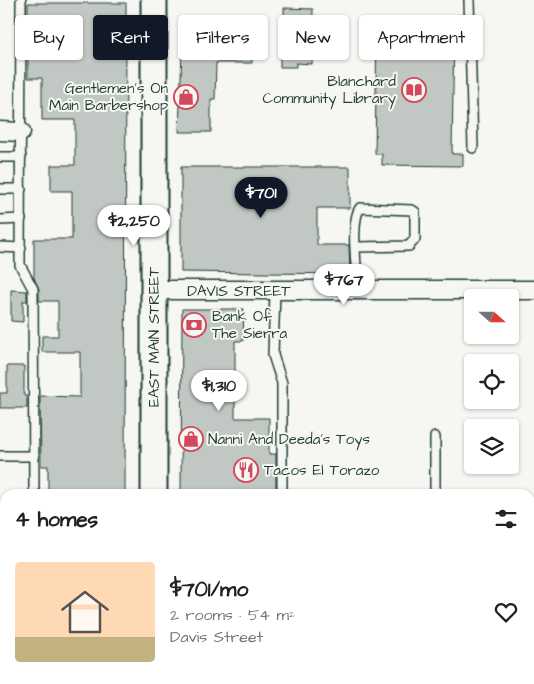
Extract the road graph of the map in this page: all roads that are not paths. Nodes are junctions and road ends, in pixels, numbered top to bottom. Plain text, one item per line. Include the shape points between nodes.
1 (21, 0) edge
2 (154, 0) edge
3 (469, 0) edge
4 (0, 131) edge
5 (21, 132) junction
6 (473, 148) dead end
7 (0, 157) edge
8 (21, 158) junction
9 (0, 189) edge
10 (21, 189) junction
11 (0, 220) edge
12 (21, 220) junction
13 (356, 247) junction
14 (0, 248) edge
15 (20, 248) junction
16 (154, 290) junction
17 (358, 290) junction
18 (534, 290) edge
19 (275, 291) junction
20 (435, 437) dead end
21 (0, 456) edge
22 (34, 456) junction
23 (34, 489) edge
24 (154, 489) edge
25 (282, 489) edge
26 (435, 489) edge

1 - 5 lane
2 - 16 street, EAST MAIN STREET
3 - 6 lane
4 - 5 street
5 - 8 lane
7 - 8 lane
8 - 10 lane
9 - 10 lane
10 - 12 lane
11 - 12 lane
12 - 15 lane
13 - 13 lane via 356,213 360,208 416,212 415,239 409,246
13 - 17 lane
14 - 15 lane
15 - 22 lane via 20,265 33,289
16 - 19 street, DAVIS STREET
16 - 24 street, EAST MAIN STREET
17 - 18 street, DAVIS STREET
17 - 19 street, DAVIS STREET
19 - 25 lane via 274,355 282,383
20 - 26 lane
21 - 22 lane
22 - 23 lane

